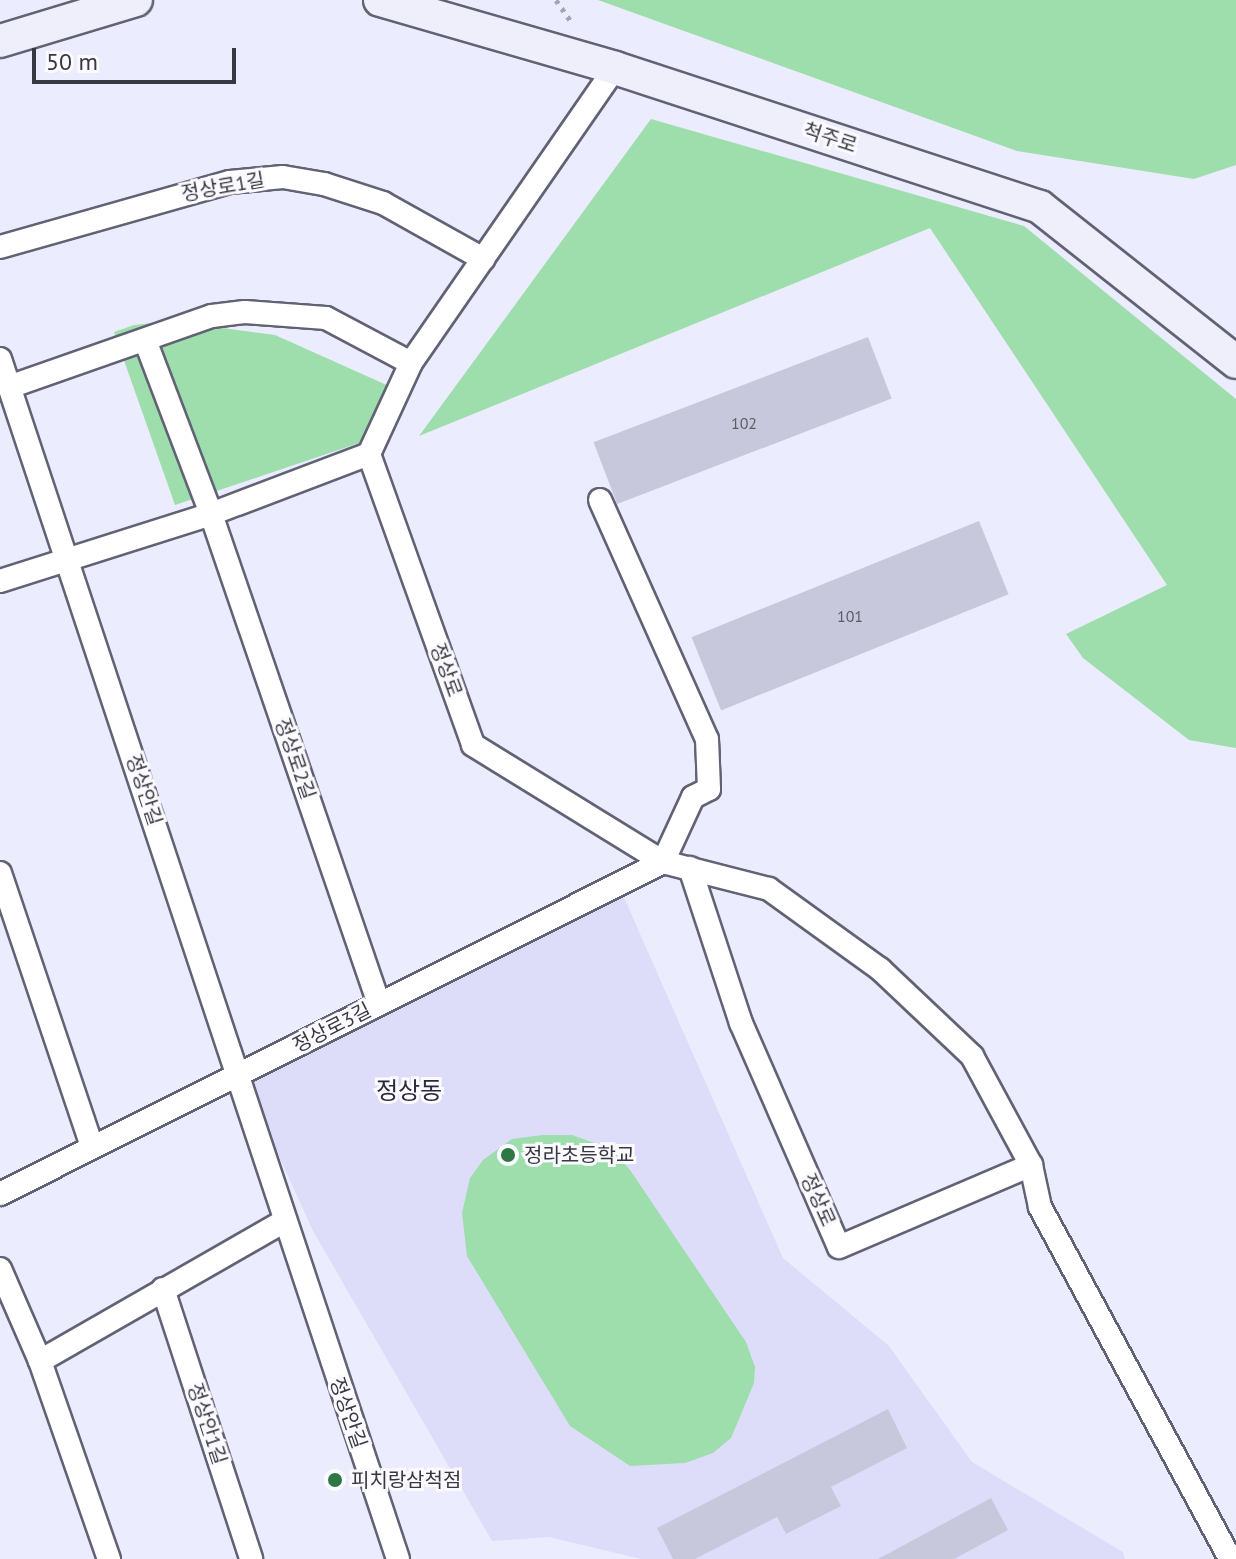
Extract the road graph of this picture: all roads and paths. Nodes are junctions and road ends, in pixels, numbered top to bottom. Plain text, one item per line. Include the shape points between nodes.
1 (136, 0) edge
2 (380, 0) edge
3 (0, 41) edge
4 (615, 68) junction
5 (0, 247) edge
6 (483, 259) junction
7 (145, 340) junction
8 (0, 359) edge
9 (1236, 362) edge
10 (411, 363) junction
11 (9, 387) junction
12 (369, 454) junction
13 (600, 500) dead end
14 (211, 514) junction
15 (69, 559) junction
16 (0, 581) edge
17 (663, 862) junction
18 (690, 868) junction
19 (0, 873) edge
20 (379, 1004) junction
21 (236, 1076) junction
22 (92, 1147) junction
23 (1031, 1165) junction
24 (0, 1194) edge
25 (283, 1222) junction
26 (0, 1269) edge
27 (163, 1289) junction
28 (40, 1361) junction
29 (109, 1559) edge
30 (251, 1559) edge
31 (398, 1559) edge
32 (1230, 1559) edge

1 - 3 street
2 - 4 street, 척주로
4 - 6 street
4 - 9 street, 척주로 via 1040,207
5 - 6 street, 정상로1길 via 230,182 283,177 383,203
6 - 10 street
7 - 10 street via 223,314 326,318
7 - 11 street
7 - 14 street, 정상로2길
8 - 11 street, 정상안길
10 - 12 street
11 - 15 street, 정상안길
12 - 14 street
12 - 17 street, 정상로 via 473,745
13 - 17 street via 707,739 709,789 693,797
14 - 15 street
14 - 20 street, 정상로2길
15 - 16 street
15 - 21 street, 정상안길
17 - 18 street, 정상로
17 - 20 street, 정상로3길
18 - 23 street, 정상로 via 769,889 880,969 972,1056
18 - 23 street, 정상로 via 741,1023 839,1247
19 - 22 street
20 - 21 street, 정상로3길
21 - 22 street, 정상로3길
21 - 25 street, 정상안길
22 - 24 street, 정상로3길
23 - 32 street, 정상로 via 1040,1207
25 - 27 street
25 - 31 street, 정상안길
26 - 28 street
27 - 28 street
27 - 30 street, 정상안1길
28 - 29 street

